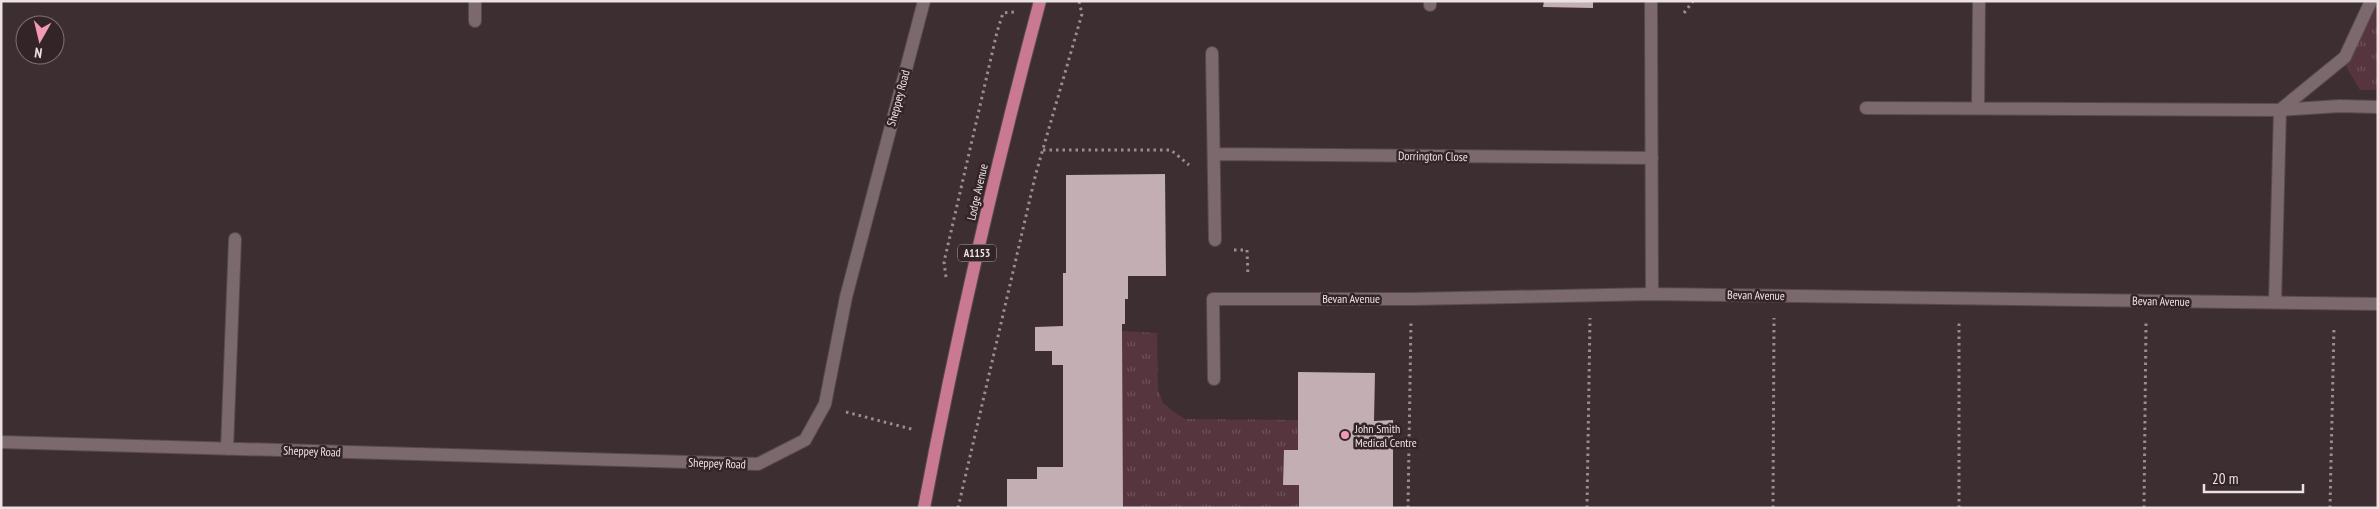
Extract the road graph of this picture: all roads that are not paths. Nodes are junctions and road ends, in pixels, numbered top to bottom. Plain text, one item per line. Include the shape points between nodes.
1 (475, 1) edge
2 (924, 1) edge
3 (1651, 1) edge
4 (1979, 1) edge
5 (2372, 1) edge
6 (1039, 6) edge
7 (475, 21) dead end
8 (1212, 53) dead end
9 (1978, 107) junction
10 (2378, 107) edge
11 (1866, 108) dead end
12 (2280, 110) junction
13 (1214, 154) junction
14 (1652, 158) junction
15 (235, 239) dead end
16 (1215, 240) dead end
17 (1652, 294) junction
18 (2274, 302) junction
19 (2378, 304) edge
20 (1214, 378) dead end
21 (1, 442) edge
22 (227, 449) junction
23 (924, 508) edge

1 - 7 street
2 - 22 street, Sheppey Road via 846,297 824,404 805,440 758,464
3 - 14 street
4 - 9 street
5 - 12 street via 2345,57
6 - 23 main road, Lodge Avenue / A1153 via 966,300
8 - 13 street
9 - 11 street
9 - 12 street
10 - 12 street
12 - 18 street
13 - 14 street, Dorrington Close
13 - 16 street
14 - 17 street
15 - 22 street
17 - 18 street, Bevan Avenue
17 - 20 street, Bevan Avenue via 1213,299
18 - 19 street, Bevan Avenue
21 - 22 street, Sheppey Road

